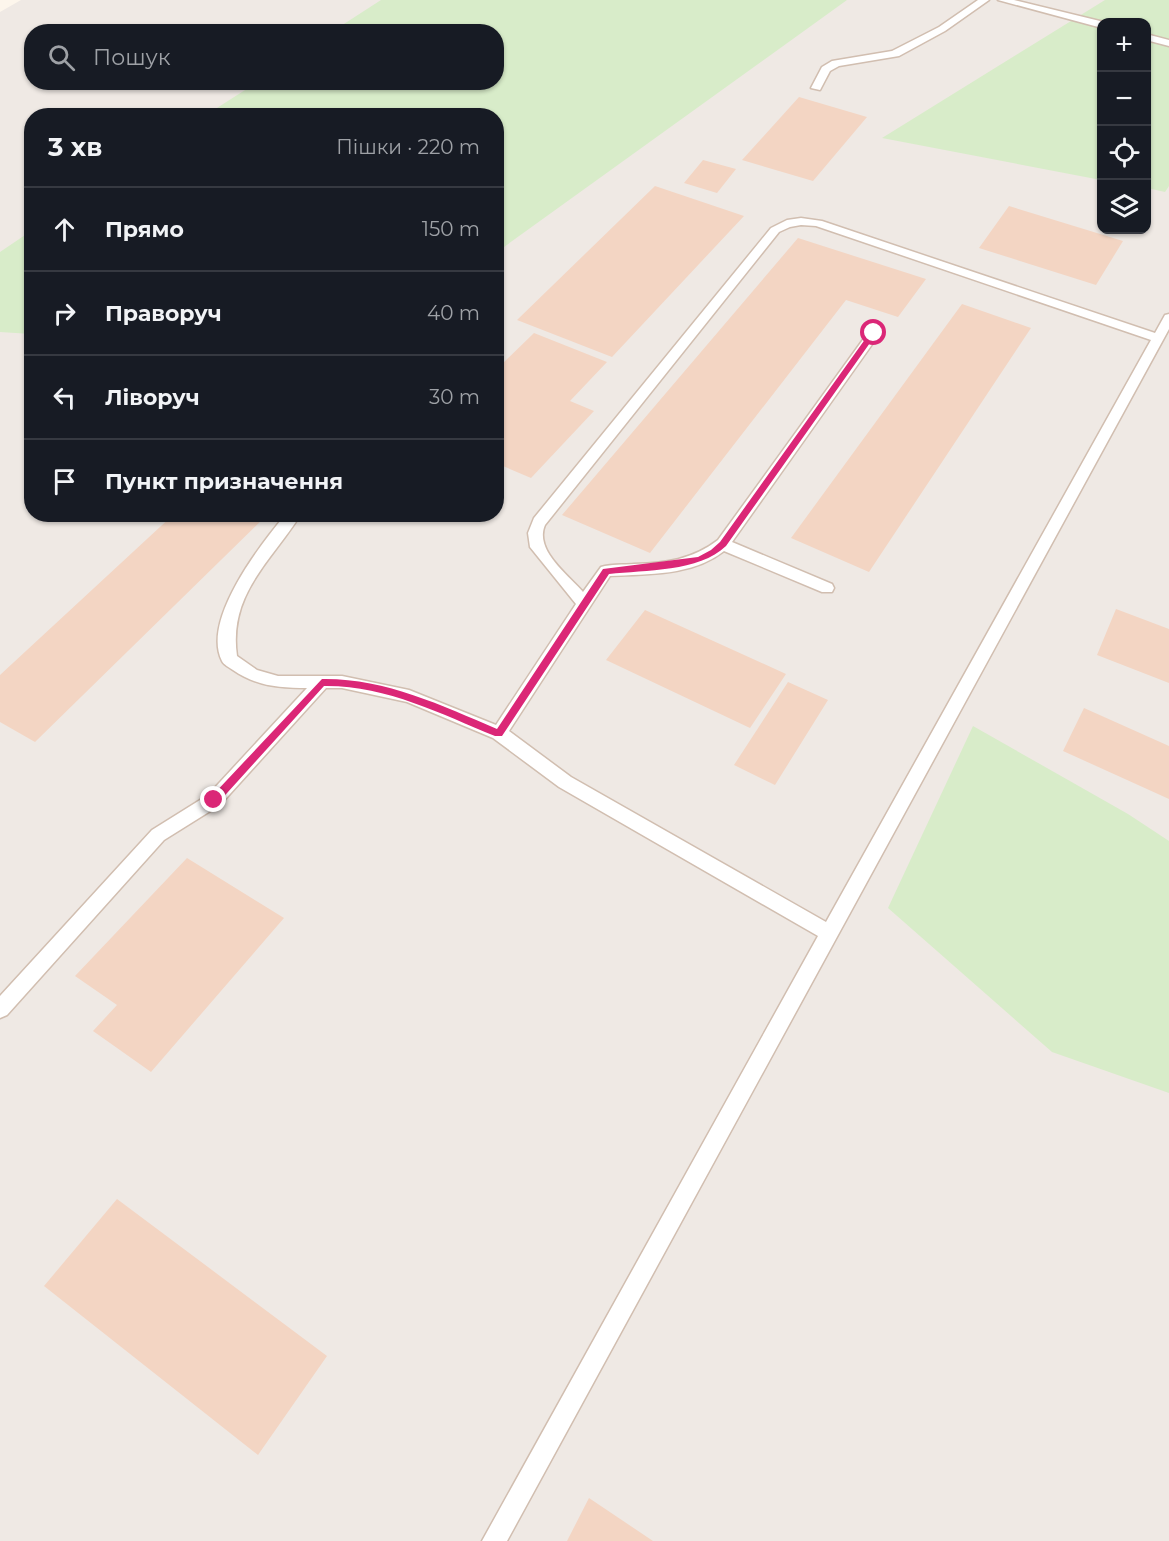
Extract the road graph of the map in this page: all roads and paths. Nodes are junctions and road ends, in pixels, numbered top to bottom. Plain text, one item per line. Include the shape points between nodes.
1 (984, 0) edge
2 (1004, 0) edge
3 (1097, 24) edge
4 (1151, 38) edge
5 (1169, 43) edge
6 (816, 88) dead end
7 (1169, 318) edge
8 (874, 333) dead end
9 (1158, 338) junction
10 (287, 522) edge
11 (723, 544) junction
12 (827, 588) dead end
13 (584, 603) junction
14 (322, 682) junction
15 (499, 734) junction
16 (830, 933) junction
17 (0, 1009) edge
18 (494, 1541) edge

1 - 6 lane via 942,29 895,54 836,63 826,69
2 - 3 lane
4 - 5 lane
7 - 9 lane
8 - 11 lane
9 - 13 lane via 818,223 786,223 775,230 538,522 534,542 539,551
9 - 16 lane
10 - 14 lane via 263,551 237,598 227,635 230,659 252,675 278,682
11 - 12 lane
11 - 13 lane via 699,560 606,571
13 - 15 lane
14 - 15 lane via 342,682 408,696
14 - 17 lane via 214,800 158,835
15 - 16 lane via 565,782
16 - 18 lane

